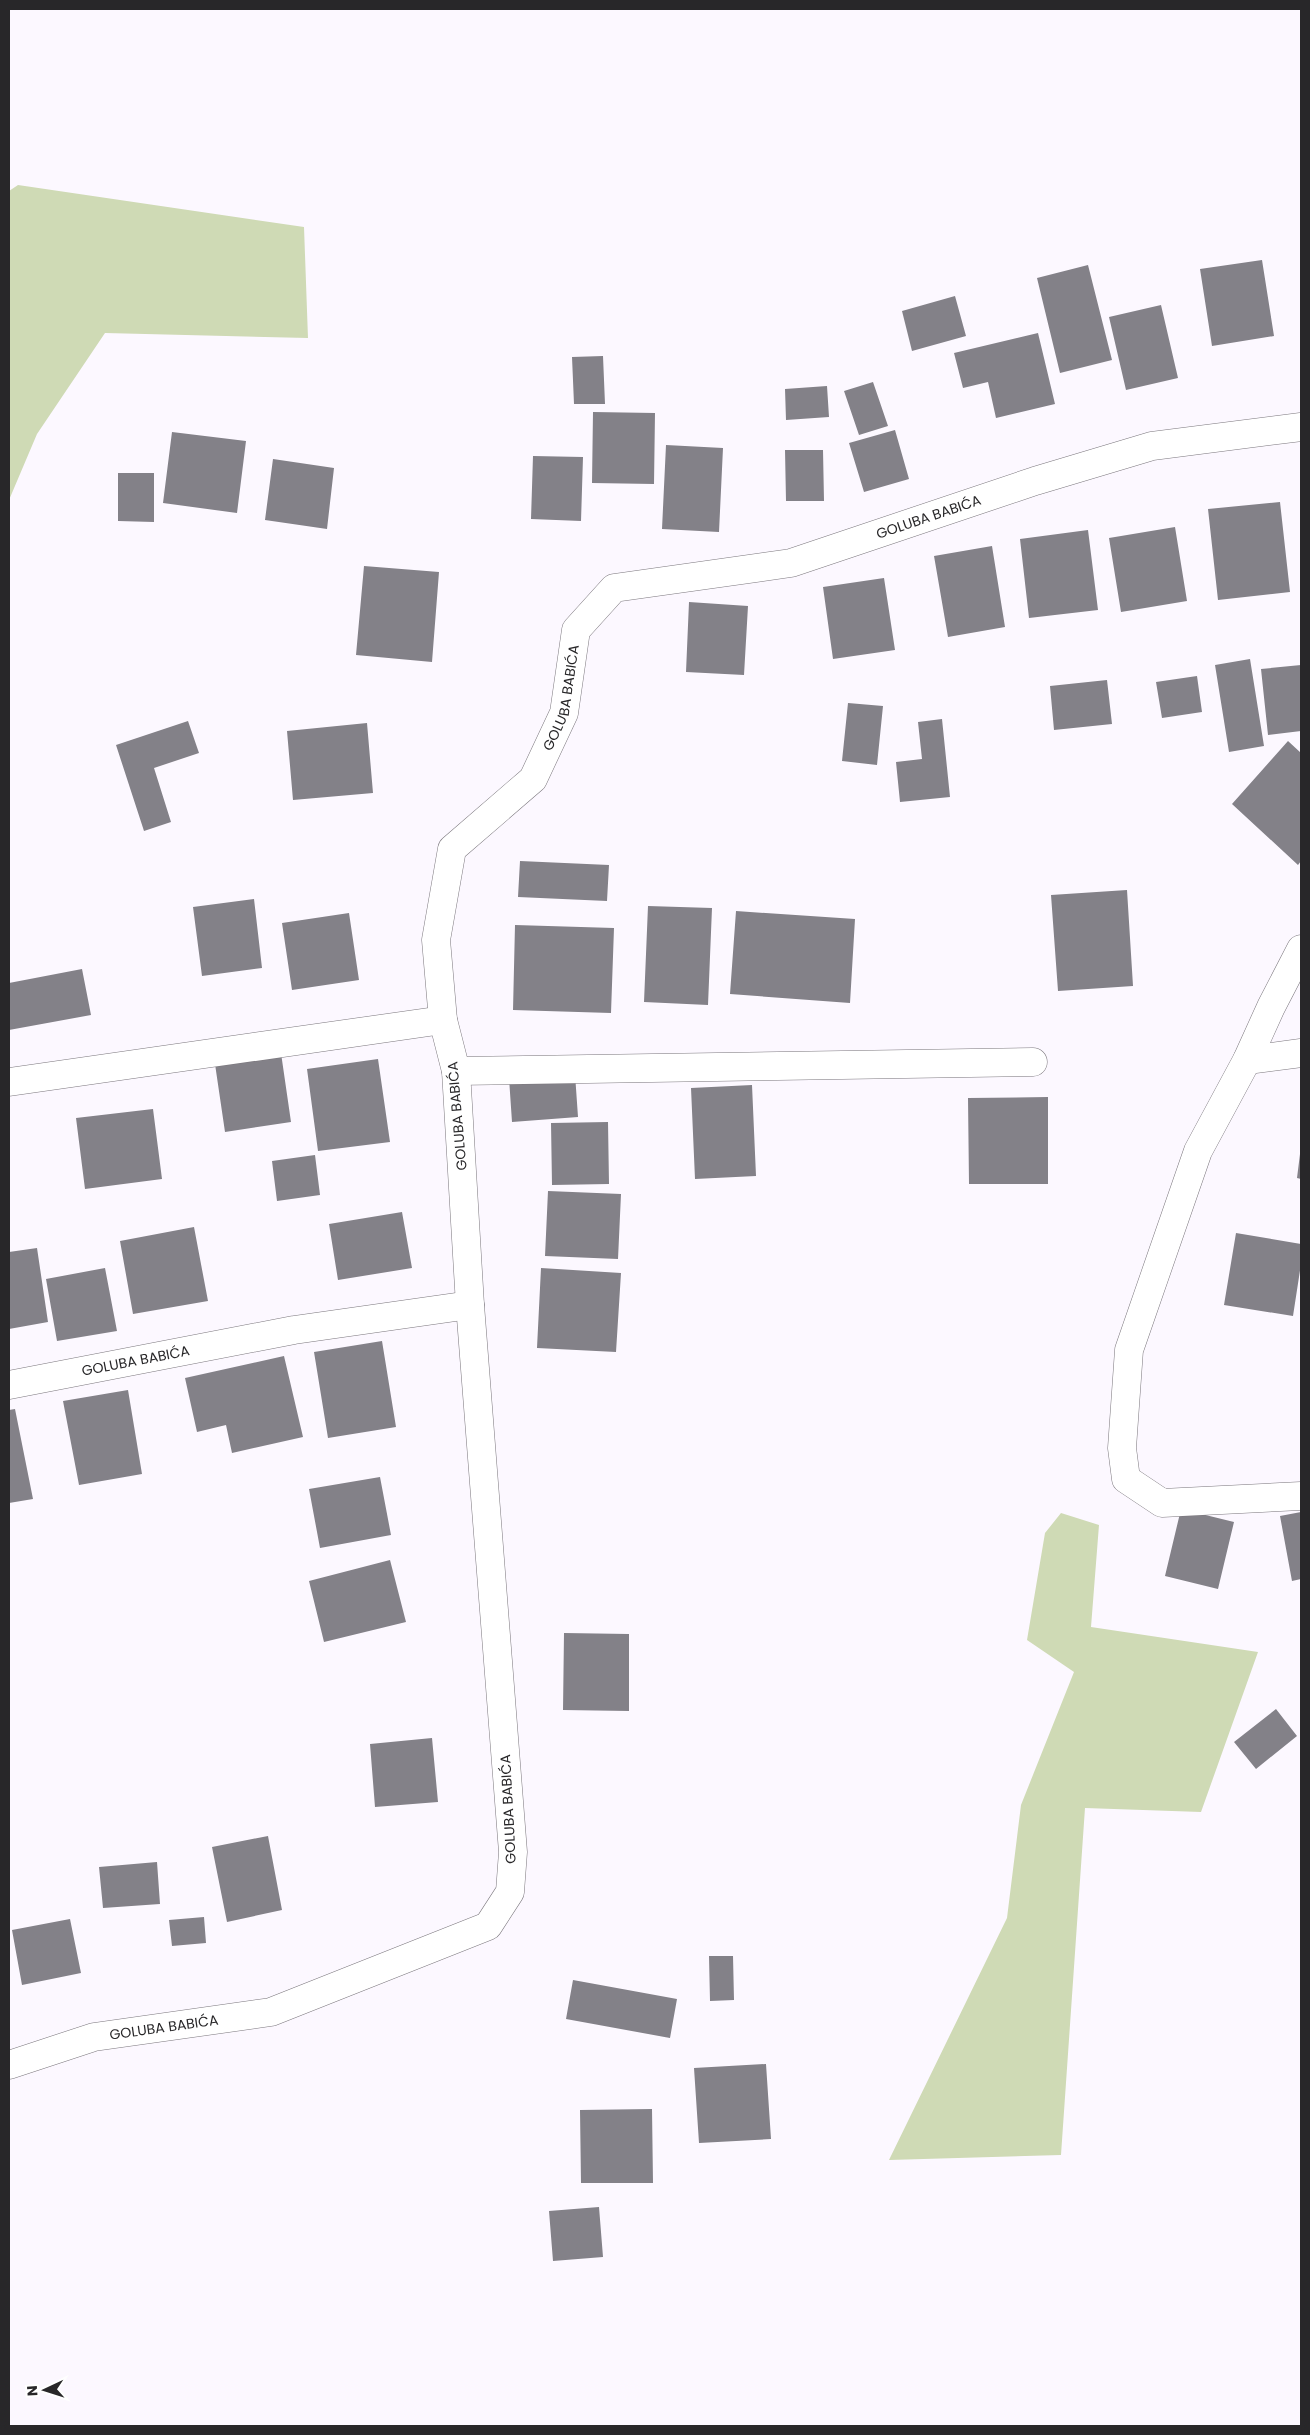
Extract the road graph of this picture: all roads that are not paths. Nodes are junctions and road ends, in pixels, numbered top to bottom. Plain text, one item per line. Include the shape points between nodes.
1 (1301, 427) edge
2 (1301, 949) edge
3 (443, 1020) junction
4 (1301, 1053) edge
5 (1248, 1060) junction
6 (1033, 1062) dead end
7 (456, 1071) junction
8 (9, 1082) edge
9 (470, 1305) junction
10 (9, 1385) edge
11 (1301, 1496) edge
12 (9, 2065) edge

1 - 3 street, GOLUBA BABIĆA via 1152,446 1034,481 791,563 614,588 576,630 564,713 533,779 452,849 436,940
2 - 5 street
3 - 7 street, GOLUBA BABIĆA
3 - 8 street
4 - 5 street
5 - 11 street via 1198,1151 1129,1350 1122,1448 1126,1479 1162,1503
6 - 7 street
7 - 9 street, GOLUBA BABIĆA
9 - 10 street, GOLUBA BABIĆA via 294,1330
9 - 12 street, GOLUBA BABIĆA via 513,1852 510,1892 488,1926 271,2012 94,2037

